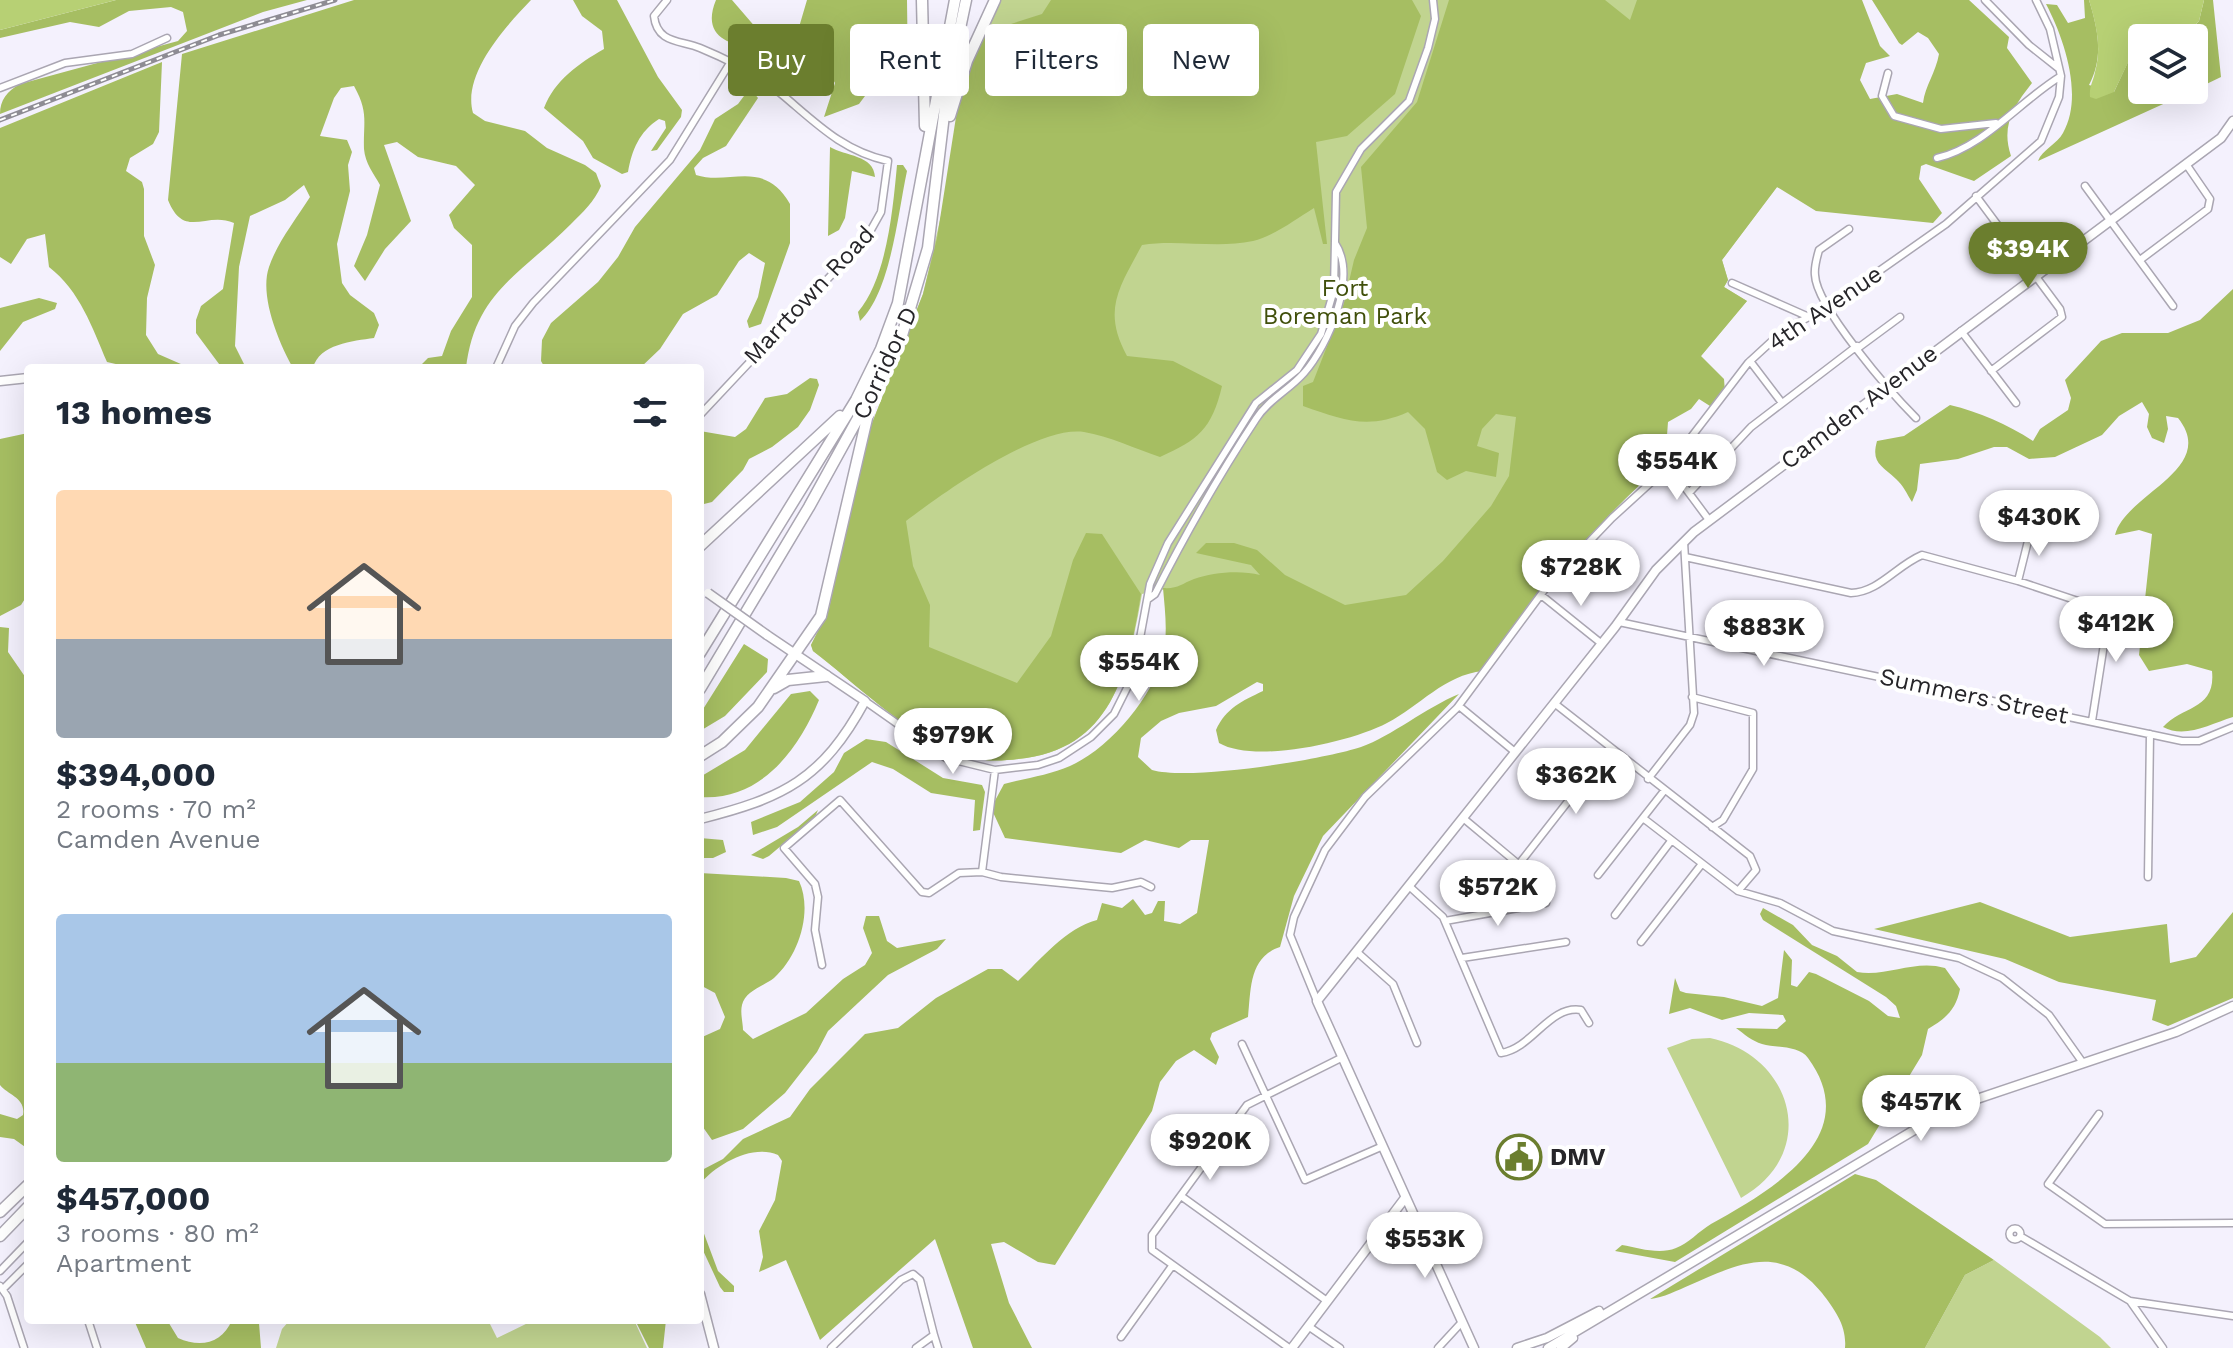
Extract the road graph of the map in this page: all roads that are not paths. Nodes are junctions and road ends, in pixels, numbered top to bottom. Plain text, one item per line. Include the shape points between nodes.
1 (667, 0) edge
2 (922, 0) edge
3 (955, 0) edge
4 (966, 0) edge
5 (995, 0) edge
6 (1433, 0) edge
7 (2036, 0) edge
8 (1987, 1) edge
9 (167, 38) dead end
10 (728, 62) edge
11 (728, 66) edge
12 (2060, 72) junction
13 (1888, 73) dead end
14 (0, 88) edge
15 (781, 96) edge
16 (2233, 121) edge
17 (1996, 123) junction
18 (944, 134) junction
19 (925, 146) junction
20 (1937, 158) dead end
21 (2186, 164) junction
22 (2085, 186) dead end
23 (1976, 196) junction
24 (2111, 221) junction
25 (1849, 229) dead end
26 (2140, 260) junction
27 (2037, 276) junction
28 (1338, 282) junction
29 (1732, 283) dead end
30 (2173, 306) dead end
31 (1827, 307) junction
32 (1809, 317) junction
33 (1900, 317) dead end
34 (1961, 331) junction
35 (1857, 347) junction
36 (1750, 361) junction
37 (498, 364) edge
38 (1991, 371) junction
39 (24, 378) edge
40 (0, 381) edge
41 (879, 383) junction
42 (1885, 386) junction
43 (856, 400) junction
44 (1782, 403) junction
45 (2016, 403) dead end
46 (704, 411) edge
47 (1916, 418) dead end
48 (1224, 451) junction
49 (1234, 457) junction
50 (1669, 466) junction
51 (1689, 493) junction
52 (1709, 520) junction
53 (2031, 529) dead end
54 (1684, 541) junction
55 (704, 542) edge
56 (1685, 557) junction
57 (2018, 581) junction
58 (704, 590) edge
59 (1541, 595) junction
60 (1148, 599) junction
61 (1619, 622) junction
62 (1689, 637) junction
63 (1602, 644) junction
64 (704, 647) edge
65 (793, 654) junction
66 (826, 676) junction
67 (704, 682) edge
68 (766, 694) junction
69 (1692, 697) junction
70 (865, 701) junction
71 (1554, 703) junction
72 (1459, 706) junction
73 (2092, 721) junction
74 (2233, 727) edge
75 (2150, 734) junction
76 (1609, 749) junction
77 (1515, 752) junction
78 (704, 753) edge
79 (995, 770) junction
80 (1648, 779) junction
81 (1664, 791) junction
82 (704, 818) edge
83 (1463, 818) junction
84 (1643, 818) junction
85 (1712, 827) junction
86 (1671, 841) junction
87 (1519, 864) junction
88 (1701, 865) junction
89 (982, 872) junction
90 (1529, 873) dead end
91 (1598, 875) dead end
92 (2148, 877) dead end
93 (1409, 886) junction
94 (1151, 887) dead end
95 (1738, 891) junction
96 (1546, 903) dead end
97 (1615, 915) dead end
98 (1445, 921) junction
99 (1566, 942) dead end
100 (1641, 942) dead end
101 (1357, 952) junction
102 (1462, 958) junction
103 (822, 965) dead end
104 (1317, 1001) junction
105 (2233, 1006) edge
106 (1589, 1023) dead end
107 (1417, 1043) dead end
108 (1242, 1044) dead end
109 (1343, 1057) junction
110 (2083, 1063) junction
111 (1265, 1096) junction
112 (2099, 1114) dead end
113 (1383, 1146) junction
114 (24, 1189) edge
115 (1181, 1196) junction
116 (1405, 1198) junction
117 (24, 1211) edge
118 (0, 1212) edge
119 (2233, 1223) edge
120 (0, 1236) edge
121 (2020, 1236) dead end
122 (24, 1246) edge
123 (1172, 1266) junction
124 (24, 1268) edge
125 (0, 1271) edge
126 (1, 1288) edge
127 (1327, 1301) junction
128 (2130, 1301) junction
129 (1619, 1305) junction
130 (704, 1309) edge
131 (2233, 1316) edge
132 (1462, 1322) junction
133 (89, 1324) edge
134 (1308, 1326) junction
135 (934, 1335) junction
136 (1121, 1337) dead end
137 (24, 1348) edge
138 (97, 1348) edge
139 (714, 1348) edge
140 (831, 1348) edge
141 (916, 1348) edge
142 (938, 1348) edge
143 (1291, 1348) edge
144 (1340, 1348) edge
145 (1438, 1348) edge
146 (1474, 1348) edge
147 (1517, 1348) edge
148 (1548, 1348) edge
149 (1561, 1348) edge
150 (2163, 1348) edge

1 - 10 street via 654,16 659,32
2 - 19 highway
3 - 19 highway, Corridor D
4 - 18 highway, Corridor D via 947,90
5 - 18 highway via 967,61
6 - 28 street via 1435,19 1409,101 1361,149 1336,192
7 - 12 street via 2050,29
8 - 12 street
9 - 14 street via 132,54 65,63
11 - 37 street via 670,160 533,303 515,326
12 - 17 street
12 - 23 street, 4th Avenue via 2059,97 2041,141
13 - 17 street via 1882,96 1894,116 1941,129
15 - 46 street, Marrtown Road via 850,149 888,161 881,212 867,237
16 - 21 street, Camden Avenue via 2221,138
17 - 20 street via 1952,155
18 - 41 highway, Corridor D via 915,303
19 - 43 highway, Corridor D via 898,303
21 - 24 street, Camden Avenue
21 - 26 street via 2210,199 2208,209
22 - 24 street
23 - 27 street
23 - 31 street, 4th Avenue via 1946,224
24 - 26 street
24 - 27 street, Camden Avenue
25 - 31 street via 1819,250 1814,277
26 - 30 street
27 - 34 street, Camden Avenue
27 - 38 street via 2062,317
28 - 48 street via 1315,346 1297,370 1256,403
28 - 49 street via 1338,309 1322,349 1304,374 1261,413
29 - 32 street
31 - 32 street, 4th Avenue
31 - 35 street
32 - 36 street, 4th Avenue via 1785,329
33 - 35 street
34 - 38 street
34 - 42 street, Camden Avenue
35 - 42 street
35 - 44 street
36 - 44 street
36 - 50 street, 4th Avenue
38 - 45 street
39 - 40 street
41 - 65 highway via 860,436 821,616
41 - 67 highway, Corridor D
42 - 47 street
42 - 52 street, Camden Avenue
43 - 55 highway
43 - 64 highway, Corridor D
44 - 51 street via 1751,427
48 - 49 street
48 - 60 street via 1157,563
49 - 60 street
50 - 51 street
50 - 59 street, 4th Avenue
51 - 52 street
52 - 54 street, Camden Avenue
53 - 57 street
54 - 56 street
54 - 61 street, Camden Avenue
56 - 57 street via 1851,593 1875,588 1890,572 1922,555
56 - 62 street
57 - 73 street via 2102,609 2107,625
58 - 65 street, bridge
59 - 63 street
59 - 72 street, 4th Avenue
60 - 79 street via 1133,676 1114,714 1059,758
61 - 62 street, Summers Street
61 - 63 street, Camden Avenue
62 - 69 street
62 - 73 street, Summers Street
63 - 71 street, Camden Avenue
65 - 66 street
65 - 68 highway
66 - 68 highway via 788,680
66 - 70 street
68 - 78 highway via 722,742
69 - 80 street via 1690,725
69 - 85 street via 1753,713 1753,769 1723,820
70 - 79 street via 946,758
70 - 82 street via 843,736 801,782 762,802
71 - 76 street
71 - 77 street, Camden Avenue
72 - 77 street
72 - 104 street, 4th Avenue via 1365,797 1325,850 1290,935
73 - 75 street, Summers Street
74 - 75 street, Summers Street via 2199,741
75 - 92 street
76 - 80 street
76 - 87 street
77 - 83 street, Camden Avenue
79 - 89 street
80 - 81 street
81 - 84 street
81 - 85 street
83 - 87 street
83 - 93 street, Camden Avenue
84 - 86 street
84 - 91 street
85 - 95 street via 1757,866
86 - 88 street
86 - 97 street
87 - 90 street
88 - 95 street
88 - 100 street
89 - 94 street via 1102,887 1141,882
89 - 103 street via 959,873 929,893 922,892 840,800 784,848 815,884
93 - 98 street
93 - 101 street, Camden Avenue
95 - 110 street via 1780,903 1833,931 1979,966 2049,1015
96 - 98 street
98 - 102 street
99 - 102 street
101 - 104 street, Camden Avenue
101 - 107 street via 1393,984
102 - 106 street via 1501,1053 1523,1045 1571,1009 1581,1010
104 - 109 street, 4th Avenue
105 - 110 street via 2176,1032
108 - 111 street
109 - 111 street
109 - 113 street, 4th Avenue
110 - 129 street via 1953,1107
111 - 113 street via 1305,1180
111 - 115 street via 1247,1105
112 - 119 street via 2048,1184 2105,1224
113 - 116 street, 4th Avenue
114 - 118 highway
115 - 123 street via 1152,1235 1152,1250
115 - 127 street
116 - 127 street
116 - 132 street, 4th Avenue
117 - 120 highway
121 - 128 street
122 - 125 street
123 - 136 street
123 - 143 street
124 - 126 street
126 - 137 street
127 - 134 street
128 - 131 street
128 - 150 street
129 - 147 street
129 - 148 street
129 - 149 street
130 - 139 street
132 - 145 street
132 - 146 street, 4th Avenue
133 - 138 street
134 - 143 street
134 - 144 street
135 - 140 street via 918,1276 908,1275
135 - 141 street
135 - 142 street

